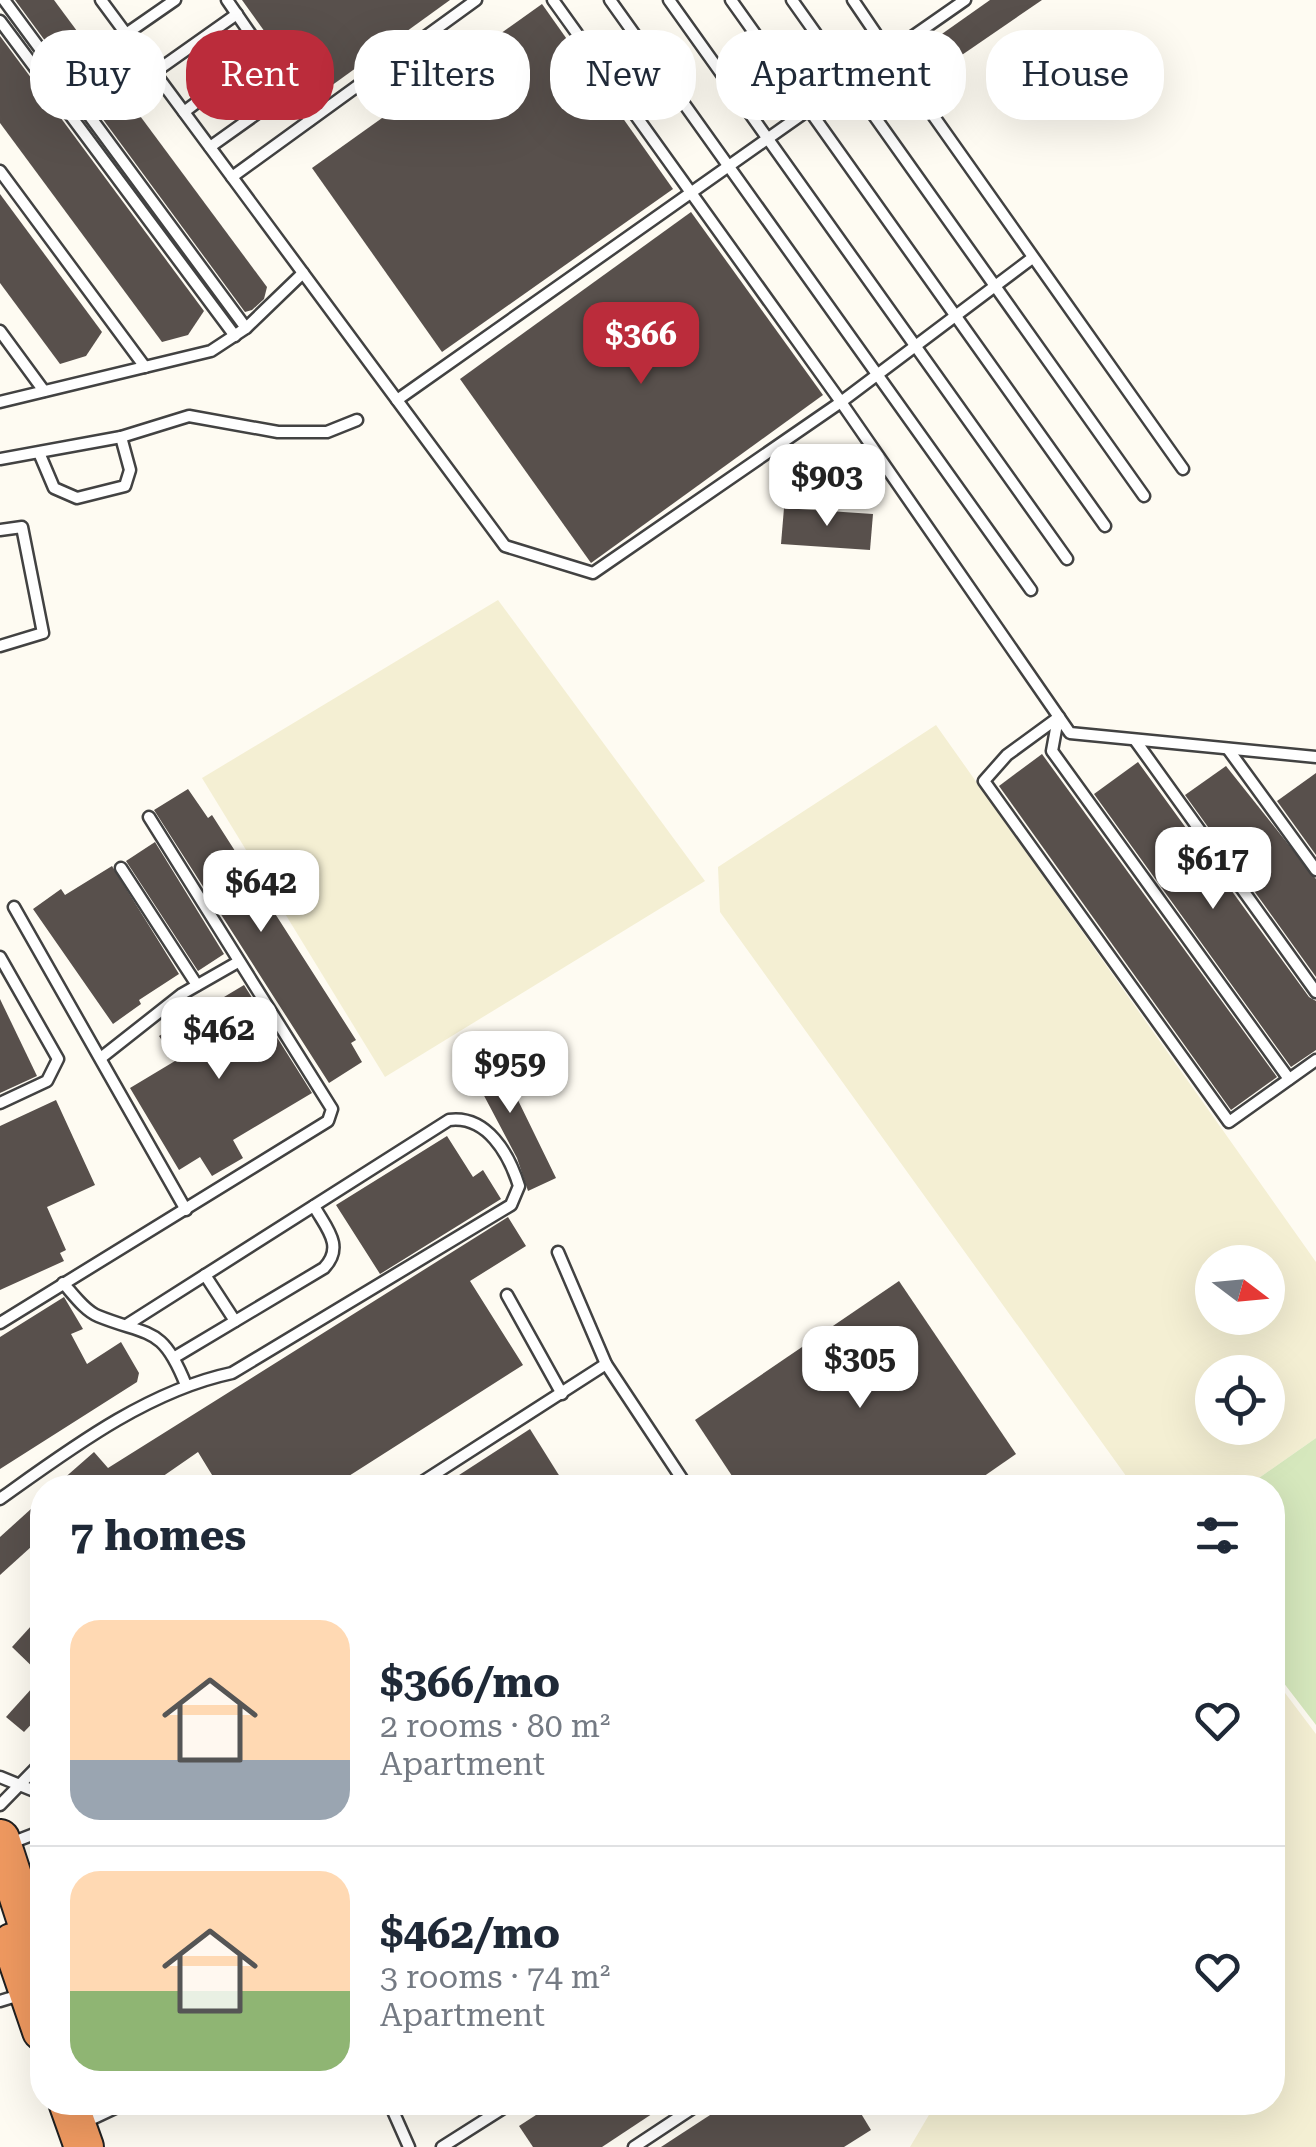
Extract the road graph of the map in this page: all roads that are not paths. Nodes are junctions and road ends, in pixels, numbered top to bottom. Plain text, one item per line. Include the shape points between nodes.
1 (4, 0) edge
2 (102, 0) edge
3 (175, 0) edge
4 (227, 0) edge
5 (476, 0) edge
6 (553, 0) edge
7 (610, 0) edge
8 (669, 0) edge
9 (731, 0) edge
10 (792, 0) edge
11 (853, 0) edge
12 (965, 0) edge
13 (237, 14) junction
14 (0, 21) edge
15 (123, 30) edge
16 (132, 30) edge
17 (248, 30) edge
18 (752, 30) edge
19 (813, 30) edge
20 (873, 30) edge
21 (922, 30) edge
22 (166, 64) edge
23 (166, 87) edge
24 (334, 103) edge
25 (184, 112) joint
26 (248, 120) edge
27 (310, 120) edge
28 (794, 120) edge
29 (815, 120) edge
30 (877, 120) edge
31 (936, 120) edge
32 (768, 138) junction
33 (210, 147) junction
34 (727, 167) junction
35 (0, 171) edge
36 (232, 177) junction
37 (694, 192) junction
38 (1032, 259) junction
39 (303, 273) junction
40 (995, 286) junction
41 (956, 316) junction
42 (246, 328) junction
43 (0, 331) edge
44 (236, 336) junction
45 (917, 345) junction
46 (146, 367) junction
47 (879, 374) junction
48 (44, 391) junction
49 (397, 400) junction
50 (0, 402) edge
51 (842, 402) junction
52 (357, 420) dead end
53 (122, 436) junction
54 (40, 455) junction
55 (0, 459) edge
56 (1183, 469) dead end
57 (1144, 496) dead end
58 (1106, 526) dead end
59 (0, 530) edge
60 (1067, 559) dead end
61 (1032, 590) dead end
62 (0, 646) edge
63 (1058, 717) junction
64 (1135, 740) junction
65 (1228, 748) junction
66 (1316, 757) edge
67 (149, 817) dead end
68 (121, 868) dead end
69 (1316, 870) edge
70 (14, 907) dead end
71 (0, 957) edge
72 (238, 962) junction
73 (197, 985) junction
74 (1316, 992) edge
75 (102, 1057) junction
76 (1316, 1060) edge
77 (1289, 1079) junction
78 (0, 1103) edge
79 (314, 1206) junction
80 (186, 1210) junction
81 (558, 1252) dead end
82 (205, 1275) junction
83 (63, 1284) junction
84 (507, 1295) dead end
85 (235, 1321) junction
86 (0, 1322) edge
87 (128, 1324) junction
88 (174, 1357) junction
89 (606, 1364) junction
90 (186, 1384) junction
91 (562, 1394) junction
92 (33, 1475) edge
93 (433, 1475) edge
94 (679, 1475) edge
95 (30, 1477) edge
96 (0, 1498) edge
97 (30, 1775) edge
98 (0, 1777) edge
99 (22, 1784) junction
100 (30, 1788) edge
101 (0, 1805) edge
102 (30, 1835) edge
103 (1, 1844) edge
104 (0, 1908) edge
105 (6, 1947) edge
106 (24, 1987) edge
107 (395, 2115) edge
108 (492, 2115) edge
109 (682, 2115) edge
110 (409, 2147) edge
111 (442, 2147) edge
112 (634, 2147) edge

1 - 42 lane
2 - 15 lane
3 - 16 lane
4 - 13 lane
5 - 24 lane
6 - 37 lane
7 - 34 lane
8 - 32 lane
9 - 18 lane
10 - 19 lane
11 - 20 lane
12 - 21 lane
13 - 17 lane
13 - 22 lane
14 - 44 lane
23 - 25 lane
25 - 33 lane
26 - 33 lane
27 - 36 lane
28 - 32 lane
29 - 41 lane
30 - 40 lane
31 - 38 lane
32 - 34 lane
32 - 45 lane
33 - 36 lane
34 - 37 lane
34 - 47 lane
35 - 46 lane
36 - 39 lane
37 - 49 lane
37 - 51 lane
38 - 40 lane
38 - 56 lane
39 - 42 lane
39 - 49 lane
40 - 41 lane
40 - 57 lane
41 - 45 lane
41 - 58 lane
42 - 44 lane
43 - 48 lane
44 - 46 lane via 211,351
45 - 47 lane
45 - 60 lane
46 - 48 lane
47 - 51 lane
47 - 61 lane
48 - 50 lane
49 - 51 lane via 505,546 593,573
51 - 63 lane
52 - 53 lane via 327,432 278,432 189,416
53 - 54 lane
53 - 54 lane via 130,470 125,486 77,498 54,488
54 - 55 lane
59 - 62 lane via 22,527 43,634
63 - 64 lane via 1070,733
63 - 77 lane via 1052,751
63 - 77 lane via 984,781 1230,1122
64 - 65 lane
64 - 74 lane
65 - 66 lane
65 - 69 lane
67 - 72 lane
68 - 73 lane
70 - 75 lane
71 - 78 lane via 58,1058 47,1082
72 - 73 lane
72 - 80 lane via 332,1109 328,1122
73 - 75 lane
75 - 80 lane
76 - 77 lane
79 - 82 lane
79 - 85 lane via 336,1244 335,1257
79 - 90 lane via 460,1118 490,1132 520,1186 511,1205 232,1373
80 - 83 lane
81 - 89 lane
82 - 85 lane
82 - 87 lane
83 - 86 lane
83 - 87 lane via 94,1315
84 - 91 lane
85 - 88 lane
87 - 88 lane via 150,1330
88 - 90 lane
89 - 91 lane
89 - 94 lane
90 - 92 lane
91 - 93 lane
95 - 96 lane
97 - 99 lane
98 - 99 lane
99 - 100 lane
99 - 101 lane
102 - 103 lane
103 - 106 highway
104 - 105 highway
105 - 106 highway
107 - 110 lane
108 - 111 lane
109 - 112 lane

